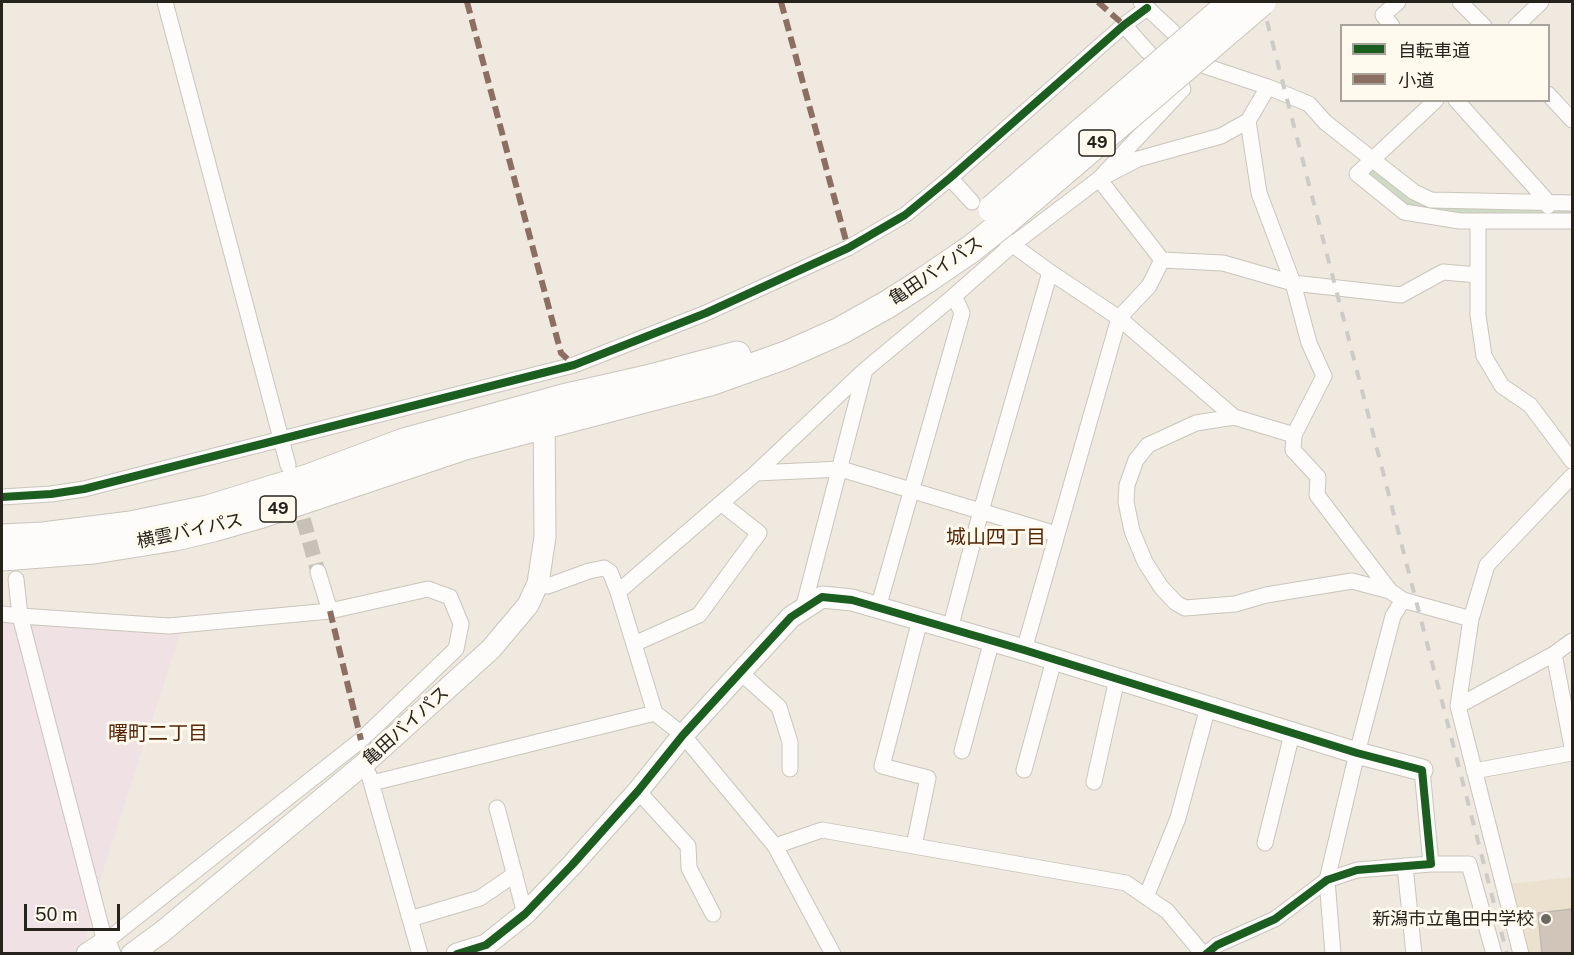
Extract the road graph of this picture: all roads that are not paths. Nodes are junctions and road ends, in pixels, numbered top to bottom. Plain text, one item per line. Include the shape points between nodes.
1 (165, 2) edge
2 (1232, 2) edge
3 (1262, 2) edge
4 (1398, 2) edge
5 (1460, 2) edge
6 (1541, 2) edge
7 (1144, 4) edge
8 (1390, 24) edge
9 (1482, 24) edge
10 (1518, 24) edge
11 (1124, 25) junction
12 (1173, 32) dead end
13 (1148, 51) dead end
14 (1205, 66) dead end
15 (1268, 87) junction
16 (1183, 89) dead end
17 (1550, 96) edge
18 (1434, 102) edge
19 (1458, 102) edge
20 (1572, 120) edge
21 (1248, 121) junction
22 (1373, 160) junction
23 (950, 178) junction
24 (1099, 179) junction
25 (972, 202) dead end
26 (1548, 202) junction
27 (1572, 203) edge
28 (1478, 221) junction
29 (1549, 221) junction
30 (1572, 221) edge
31 (1008, 241) junction
32 (1162, 260) junction
33 (922, 272) junction
34 (1050, 272) junction
35 (1478, 275) junction
36 (1293, 283) junction
37 (954, 296) junction
38 (1119, 318) junction
39 (865, 370) junction
40 (538, 374) junction
41 (544, 414) junction
42 (1234, 417) junction
43 (1294, 435) junction
44 (282, 440) junction
45 (1572, 461) edge
46 (288, 465) dead end
47 (841, 469) junction
48 (756, 473) junction
49 (1572, 476) edge
50 (911, 490) junction
51 (2, 497) edge
52 (721, 503) junction
53 (981, 511) junction
54 (1056, 534) junction
55 (2, 538) edge
56 (9, 568) edge
57 (318, 572) tunnel mouth
58 (538, 583) junction
59 (618, 592) junction
60 (1396, 596) junction
61 (878, 608) junction
62 (803, 609) junction
63 (330, 611) junction
64 (2, 614) edge
65 (20, 616) junction
66 (1471, 619) junction
67 (920, 620) junction
68 (950, 629) junction
69 (992, 640) junction
70 (1572, 641) edge
71 (634, 644) junction
72 (1024, 650) junction
73 (1554, 654) junction
74 (1054, 660) junction
75 (740, 672) junction
76 (1117, 680) junction
77 (1458, 706) junction
78 (1208, 707) junction
79 (655, 714) junction
80 (1292, 734) junction
81 (683, 735) junction
82 (361, 740) junction
83 (1572, 747) edge
84 (962, 751) dead end
85 (1357, 753) junction
86 (1572, 753) edge
87 (790, 769) dead end
88 (1024, 770) dead end
89 (1422, 770) joint
90 (1474, 771) junction
91 (369, 773) junction
92 (1094, 782) dead end
93 (638, 791) junction
94 (497, 808) dead end
95 (1265, 843) dead end
96 (775, 846) junction
97 (914, 846) junction
98 (1431, 864) junction
99 (1405, 866) junction
100 (515, 874) junction
101 (1327, 880) junction
102 (1146, 897) junction
103 (525, 914) junction
104 (713, 914) dead end
105 (410, 919) junction
106 (107, 948) edge
107 (489, 949) edge
108 (87, 954) edge
109 (132, 954) edge
110 (420, 954) edge
111 (457, 954) edge
112 (833, 954) edge
113 (1205, 954) edge
114 (1333, 954) edge
115 (1414, 954) edge
116 (1494, 954) edge
117 (1521, 954) edge

1 - 44 street
2 - 33 highway, 亀田バイパス / 49, bridge
3 - 33 highway, 亀田バイパス / 49, bridge via 971,249
4 - 8 street via 1383,15
5 - 9 street
6 - 10 street
7 - 11 street
7 - 12 street
11 - 13 street
11 - 23 street
14 - 15 street
15 - 21 street
15 - 22 street via 1309,104 1325,122
16 - 24 street
17 - 20 street
18 - 22 street
19 - 26 street
21 - 24 street via 1221,136 1138,159
21 - 36 street via 1259,193
22 - 26 street via 1414,192 1431,200
22 - 28 street via 1357,174 1404,212
23 - 25 street
23 - 40 street via 905,215 848,248 706,313 574,365
24 - 31 street
24 - 32 street
26 - 27 street
26 - 29 street
28 - 29 street
28 - 35 street
29 - 30 street
31 - 34 street
31 - 37 street
32 - 36 street via 1223,263
32 - 38 street via 1149,286
33 - 41 highway, 亀田バイパス / 49 via 840,331 751,369 678,391
34 - 38 street
34 - 53 street
35 - 36 street via 1443,273 1401,294
35 - 45 street via 1484,356 1502,386 1530,405
36 - 43 street via 1309,343 1324,376
37 - 39 street
37 - 50 street via 962,313
38 - 42 street
38 - 54 street
39 - 47 street
39 - 48 street
40 - 41 street
40 - 44 street
41 - 55 highway, 横雲バイパス / 49 via 404,442 308,478 208,509 131,525
41 - 56 highway, 横雲バイパス / 49 via 293,504 213,528
41 - 58 street, 亀田バイパス via 545,537
42 - 43 street
42 - 60 street via 1196,423 1148,445 1136,459 1126,502 1132,531 1161,587 1185,608 1235,604 1352,581
43 - 60 street via 1293,450 1318,477 1317,495
44 - 46 street
44 - 51 street via 84,489
47 - 48 street
47 - 50 street
47 - 62 street
48 - 52 street
49 - 66 street via 1487,565
50 - 53 street
50 - 61 street
52 - 59 street
52 - 71 street via 759,533 699,615
53 - 54 street
53 - 68 street
54 - 72 street
56 - 65 street
57 - 63 street
58 - 59 street via 548,586 604,568 610,572
58 - 91 street, 亀田バイパス via 528,605 491,649
59 - 71 street
60 - 66 street
60 - 85 street
61 - 62 street via 822,597
61 - 67 street
62 - 75 street
63 - 65 street via 169,626
63 - 82 street via 428,589 450,597 461,624 456,649
64 - 65 street
65 - 106 street
66 - 77 street
67 - 68 street
67 - 97 street via 882,766 928,778
68 - 69 street
69 - 72 street
69 - 84 street
70 - 73 street
71 - 79 street
72 - 74 street
73 - 77 street
73 - 83 street
74 - 76 street
74 - 88 street
75 - 81 street
75 - 87 street via 779,707 790,742
76 - 78 street
76 - 92 street
77 - 90 street
78 - 80 street
78 - 102 street via 1178,818
79 - 81 street
79 - 91 street
80 - 85 street
80 - 95 street
81 - 93 street
81 - 96 street
82 - 91 street
82 - 106 street
85 - 89 street
85 - 101 street
86 - 90 street
89 - 98 street
90 - 117 street
91 - 105 street
91 - 109 street, 亀田バイパス
93 - 103 street
93 - 104 street via 688,846 688,868
94 - 100 street
96 - 97 street via 822,830
96 - 112 street
97 - 102 street via 1126,883
98 - 99 street
98 - 116 street via 1468,864
99 - 101 street via 1357,870
99 - 115 street
100 - 103 street
100 - 105 street via 480,898
101 - 113 street via 1275,919
101 - 114 street
102 - 113 street via 1167,911
103 - 107 street
105 - 110 street
106 - 108 street
107 - 111 street

